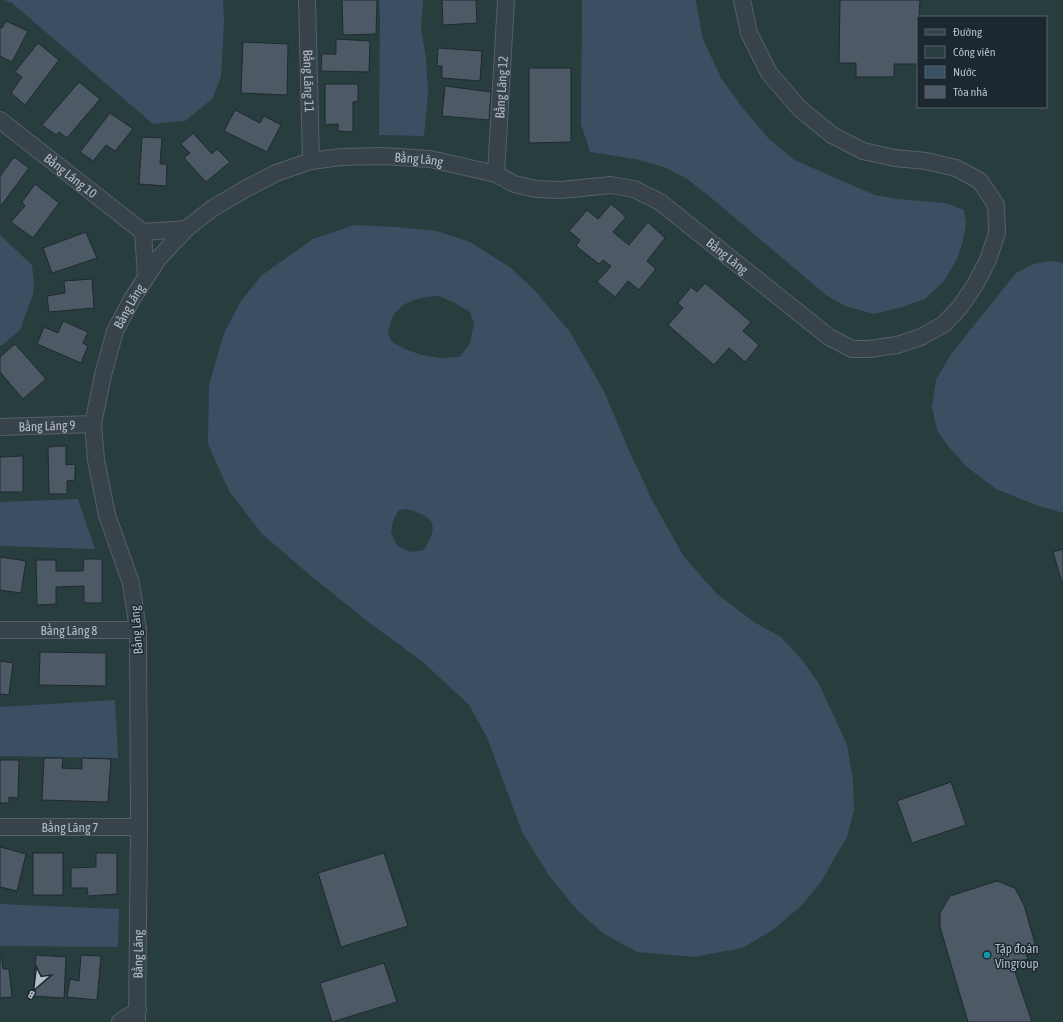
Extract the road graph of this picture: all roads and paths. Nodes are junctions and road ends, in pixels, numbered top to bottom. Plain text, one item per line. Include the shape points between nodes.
1 (307, 0) edge
2 (506, 0) edge
3 (742, 0) edge
4 (0, 120) edge
5 (310, 161) junction
6 (496, 174) junction
7 (186, 229) junction
8 (143, 232) junction
9 (146, 276) junction
10 (93, 424) junction
11 (0, 427) edge
12 (0, 630) edge
13 (138, 630) junction
14 (0, 827) edge
15 (139, 827) junction
16 (138, 1016) edge
17 (120, 1022) edge

1 - 5 street, Bằng Lăng 11
2 - 6 street, Bằng Lăng 12
3 - 6 street, Bằng Lăng via 749,33 769,73 800,108 832,135 863,150 956,168 980,180 996,205 997,233 988,260 960,307 944,324 921,337 897,345 852,349 829,337 660,202 634,189 611,185 561,190 536,189 514,184
4 - 8 street, Bằng Lăng 10
5 - 6 street, Bằng Lăng via 382,156 430,159
5 - 7 street, Bằng Lăng via 276,173 247,188 213,208
7 - 8 street
7 - 9 street, Bằng Lăng
8 - 9 street
9 - 10 street, Bằng Lăng via 115,331
10 - 11 street, Bằng Lăng 9
10 - 13 street, Bằng Lăng via 96,460 107,515 132,583
12 - 13 street, Bằng Lăng 8
13 - 15 street, Bằng Lăng
14 - 15 street, Bằng Lăng 7
15 - 16 street, Bằng Lăng
16 - 17 street

